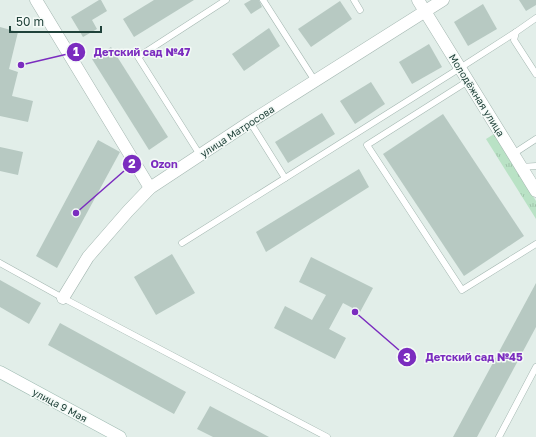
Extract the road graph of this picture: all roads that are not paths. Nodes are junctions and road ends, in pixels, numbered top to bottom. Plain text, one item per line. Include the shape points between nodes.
1 (36, 0) edge
2 (226, 0) edge
3 (263, 0) edge
4 (354, 0) edge
5 (418, 0) edge
6 (443, 0) edge
7 (360, 10) dead end
8 (425, 11) junction
9 (536, 18) edge
10 (516, 32) junction
11 (460, 68) junction
12 (536, 74) edge
13 (315, 81) junction
14 (468, 81) junction
15 (250, 122) junction
16 (536, 138) edge
17 (513, 154) junction
18 (200, 155) junction
19 (536, 166) edge
20 (521, 167) junction
21 (285, 178) junction
22 (150, 188) junction
23 (536, 191) edge
24 (182, 243) dead end
25 (536, 244) edge
26 (0, 263) edge
27 (63, 298) junction
28 (536, 367) edge
29 (0, 372) edge
30 (120, 437) edge
31 (328, 437) edge
32 (499, 437) edge

1 - 22 street
2 - 18 lane via 138,57
3 - 13 lane
4 - 7 lane
5 - 8 street, Молодёжная улица
6 - 8 street, улица Матросова
8 - 11 street, Молодёжная улица
8 - 13 street, улица Матросова
9 - 10 lane
10 - 11 lane
10 - 12 lane via 514,40
11 - 14 street, Молодёжная улица
11 - 21 lane
13 - 15 street, улица Матросова
14 - 17 street, Молодёжная улица
14 - 25 lane via 367,145 462,290
15 - 18 street, улица Матросова
15 - 21 lane
16 - 17 lane
17 - 20 street, Молодёжная улица
18 - 22 street, улица Матросова
19 - 20 lane
20 - 23 street, Молодёжная улица
21 - 24 lane
22 - 27 street, улица Матросова via 88,257
26 - 27 lane
27 - 31 lane
28 - 32 lane
29 - 30 street, улица 9 Мая

